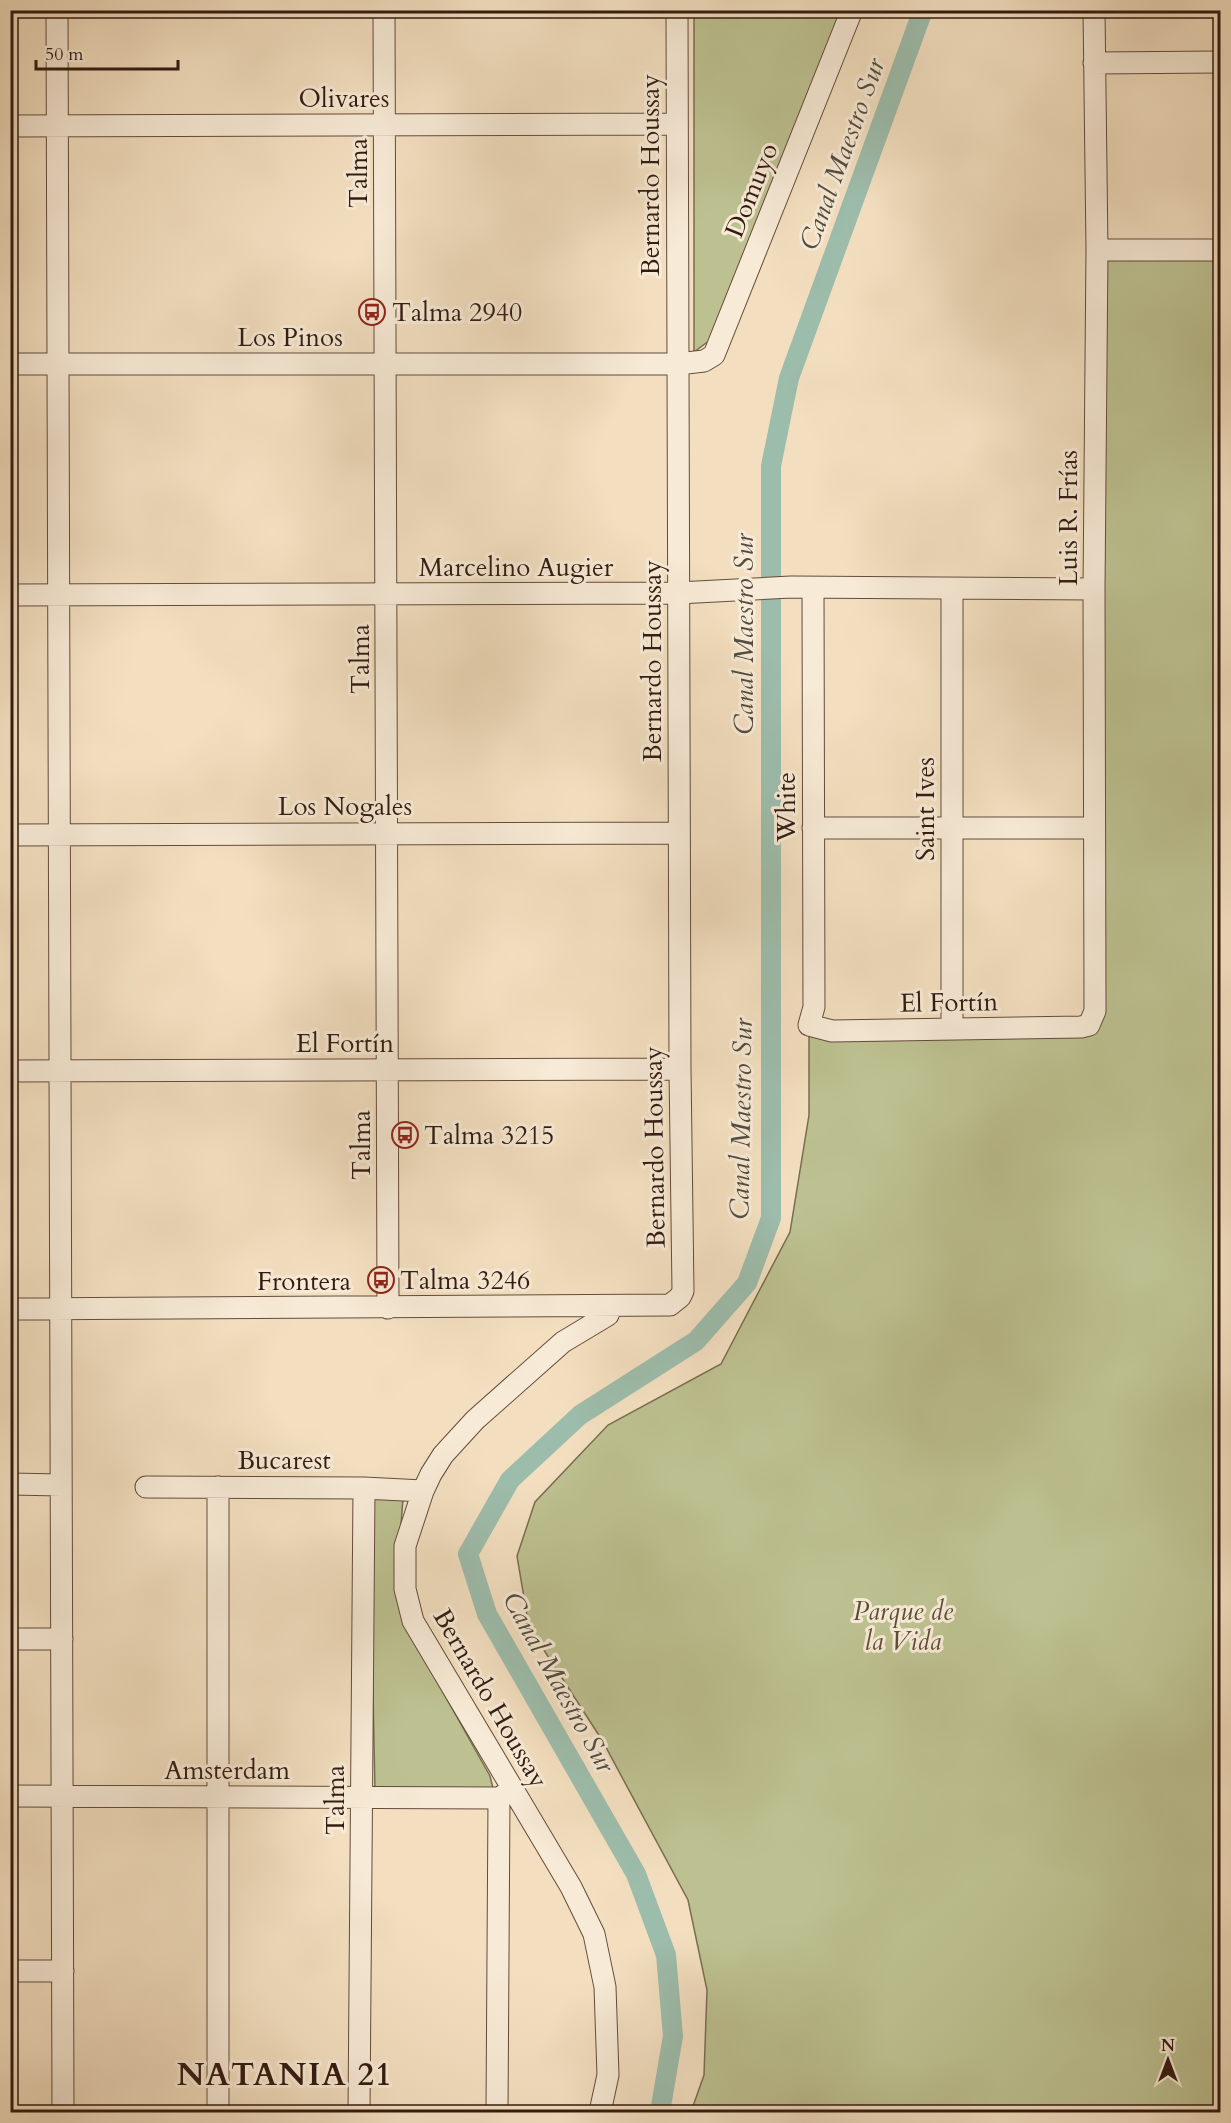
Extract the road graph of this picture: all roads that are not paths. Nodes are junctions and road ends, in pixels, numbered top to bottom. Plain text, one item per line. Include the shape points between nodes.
1 (57, 10) edge
2 (384, 10) edge
3 (677, 10) edge
4 (852, 10) edge
5 (1094, 10) edge
6 (1221, 62) edge
7 (1094, 63) junction
8 (677, 124) junction
9 (385, 125) junction
10 (10, 126) edge
11 (57, 126) junction
12 (1097, 250) junction
13 (1221, 250) edge
14 (10, 364) edge
15 (58, 364) junction
16 (385, 364) junction
17 (678, 364) junction
18 (813, 589) junction
19 (952, 589) junction
20 (1094, 589) junction
21 (678, 593) junction
22 (386, 594) junction
23 (10, 595) edge
24 (58, 595) junction
25 (813, 828) junction
26 (952, 828) junction
27 (1094, 828) junction
28 (388, 833) junction
29 (679, 833) junction
30 (10, 835) edge
31 (59, 835) junction
32 (809, 1025) joint
33 (1089, 1025) joint
34 (952, 1029) junction
35 (680, 1069) junction
36 (387, 1070) junction
37 (10, 1071) edge
38 (60, 1071) junction
39 (670, 1305) joint
40 (611, 1306) junction
41 (388, 1308) junction
42 (10, 1309) edge
43 (61, 1309) junction
44 (10, 1484) edge
45 (61, 1485) junction
46 (146, 1486) dead end
47 (218, 1486) junction
48 (364, 1488) junction
49 (423, 1491) junction
50 (10, 1638) edge
51 (62, 1638) junction
52 (506, 1793) junction
53 (10, 1796) edge
54 (62, 1796) junction
55 (218, 1797) junction
56 (362, 1797) junction
57 (10, 1971) edge
58 (63, 1971) junction
59 (63, 2112) edge
60 (218, 2112) edge
61 (359, 2112) edge
62 (497, 2112) edge
63 (600, 2112) edge

1 - 11 street
2 - 9 street, Talma
3 - 8 street, Bernardo Houssay
4 - 17 street, Domuyo via 714,355 704,361
5 - 7 street, Luis R. Frías
6 - 7 street
7 - 12 street, Luis R. Frías
8 - 9 street, Olivares
8 - 17 street, Bernardo Houssay
9 - 11 street, Olivares
9 - 16 street, Talma
10 - 11 street, Olivares
11 - 15 street
12 - 13 street
12 - 20 street, Luis R. Frías
14 - 15 street, Los Pinos
15 - 16 street, Los Pinos
15 - 24 street
16 - 17 street, Los Pinos
16 - 22 street, Talma
17 - 21 street, Bernardo Houssay
18 - 19 street, Marcelino Augier
18 - 21 street, Marcelino Augier
18 - 25 street, White
19 - 20 street, Marcelino Augier
19 - 26 street, Saint Ives
20 - 27 street, Luis R. Frías
21 - 22 street, Marcelino Augier
21 - 29 street, Bernardo Houssay
22 - 24 street, Marcelino Augier
22 - 28 street, Talma
23 - 24 street, Marcelino Augier
24 - 31 street
25 - 26 street
25 - 32 street, White via 814,1006
26 - 27 street
26 - 34 street, Saint Ives
27 - 33 street, Luis R. Frías via 1095,1011
28 - 29 street, Los Nogales
28 - 31 street, Los Nogales
28 - 36 street, Talma
29 - 35 street, Bernardo Houssay
30 - 31 street, Los Nogales
31 - 38 street
32 - 34 street, El Fortín via 832,1031
33 - 34 street, El Fortín
35 - 36 street, El Fortín
35 - 39 street, Bernardo Houssay via 683,1291
36 - 38 street, El Fortín
36 - 41 street, Talma
37 - 38 street, El Fortín
38 - 43 street
39 - 40 street, Frontera
40 - 41 street, Frontera
40 - 49 street, Bernardo Houssay via 608,1315 563,1342 475,1420 443,1455
41 - 43 street, Frontera
42 - 43 street, Frontera
43 - 45 street
44 - 45 street
45 - 51 street
46 - 47 street, Bucarest
47 - 48 street, Bucarest
47 - 55 street
48 - 49 street, Bucarest
48 - 56 street, Talma
49 - 52 street, Bernardo Houssay via 405,1546 408,1605
50 - 51 street
51 - 54 street
52 - 56 street, Amsterdam
52 - 62 street
52 - 63 street, Bernardo Houssay via 571,1887 594,1934 605,1987 608,2075
53 - 54 street, Amsterdam
54 - 55 street, Amsterdam
54 - 58 street
55 - 56 street, Amsterdam
55 - 60 street
56 - 61 street, Talma
57 - 58 street
58 - 59 street

